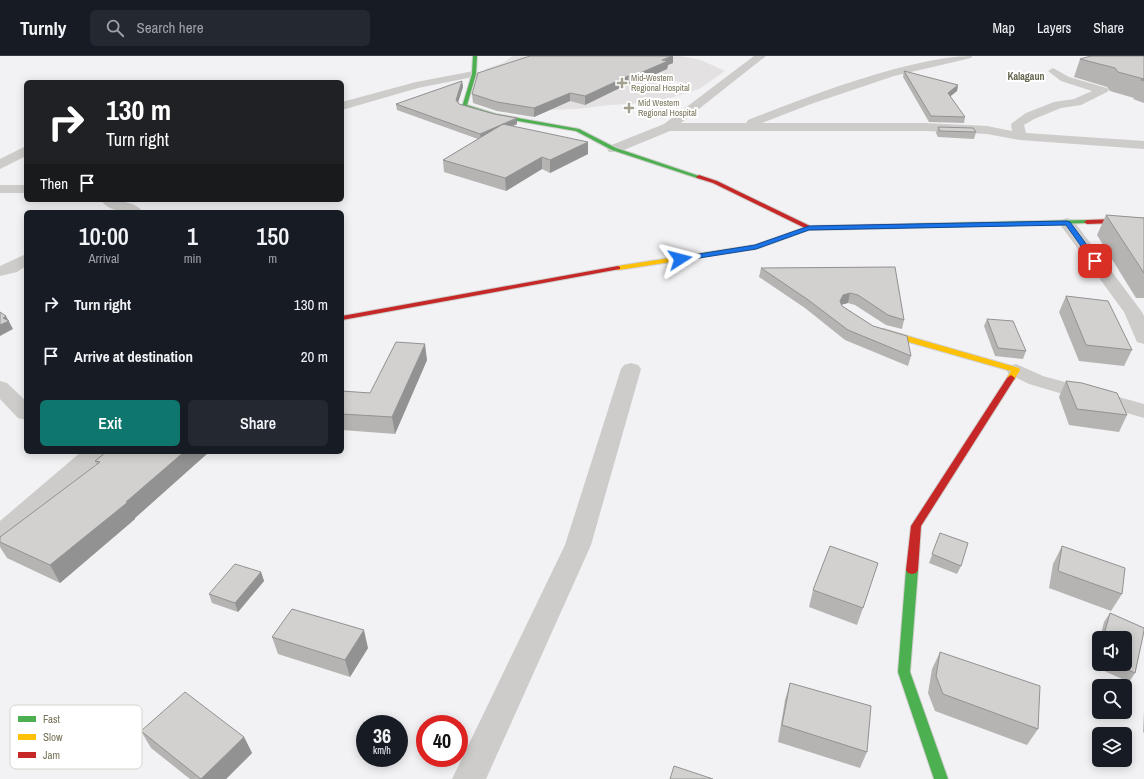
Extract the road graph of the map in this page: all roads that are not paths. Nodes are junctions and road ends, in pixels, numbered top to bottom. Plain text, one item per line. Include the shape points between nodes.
1 (475, 56) edge
2 (761, 56) edge
3 (967, 56) edge
4 (1053, 71) dead end
5 (474, 74) junction
6 (344, 105) edge
7 (668, 127) junction
8 (739, 128) junction
9 (1020, 136) junction
10 (1144, 145) edge
11 (614, 149) junction
12 (24, 151) edge
13 (0, 165) edge
14 (24, 188) edge
15 (0, 189) edge
16 (111, 202) edge
17 (101, 210) edge
18 (131, 210) edge
19 (1144, 220) edge
20 (1067, 223) junction
21 (809, 228) junction
22 (24, 260) edge
23 (0, 271) edge
24 (344, 318) edge
25 (872, 326) edge
26 (1144, 338) edge
27 (631, 369) dead end
28 (1016, 370) junction
29 (0, 387) edge
30 (24, 411) edge
31 (1144, 411) edge
32 (94, 454) edge
33 (0, 536) edge
34 (469, 779) edge
35 (941, 779) edge

1 - 5 street
2 - 7 street
3 - 8 street via 891,73 807,101
4 - 9 street via 1065,79 1103,90 1077,102 1058,105 1030,116 1017,124
5 - 6 street via 416,85
5 - 11 street via 464,106 495,116 577,130
7 - 8 street
7 - 11 street
8 - 9 street via 925,127 986,130
9 - 10 street
11 - 21 street via 715,182
12 - 13 street
14 - 15 street
16 - 17 street
16 - 18 street
19 - 20 street
20 - 21 street
20 - 26 street via 1133,312
21 - 24 street via 756,247 619,268
22 - 23 street
25 - 28 street via 878,330
27 - 34 street via 578,545
28 - 31 street via 1036,380
28 - 35 street via 916,526 904,672
29 - 30 street
32 - 33 street

